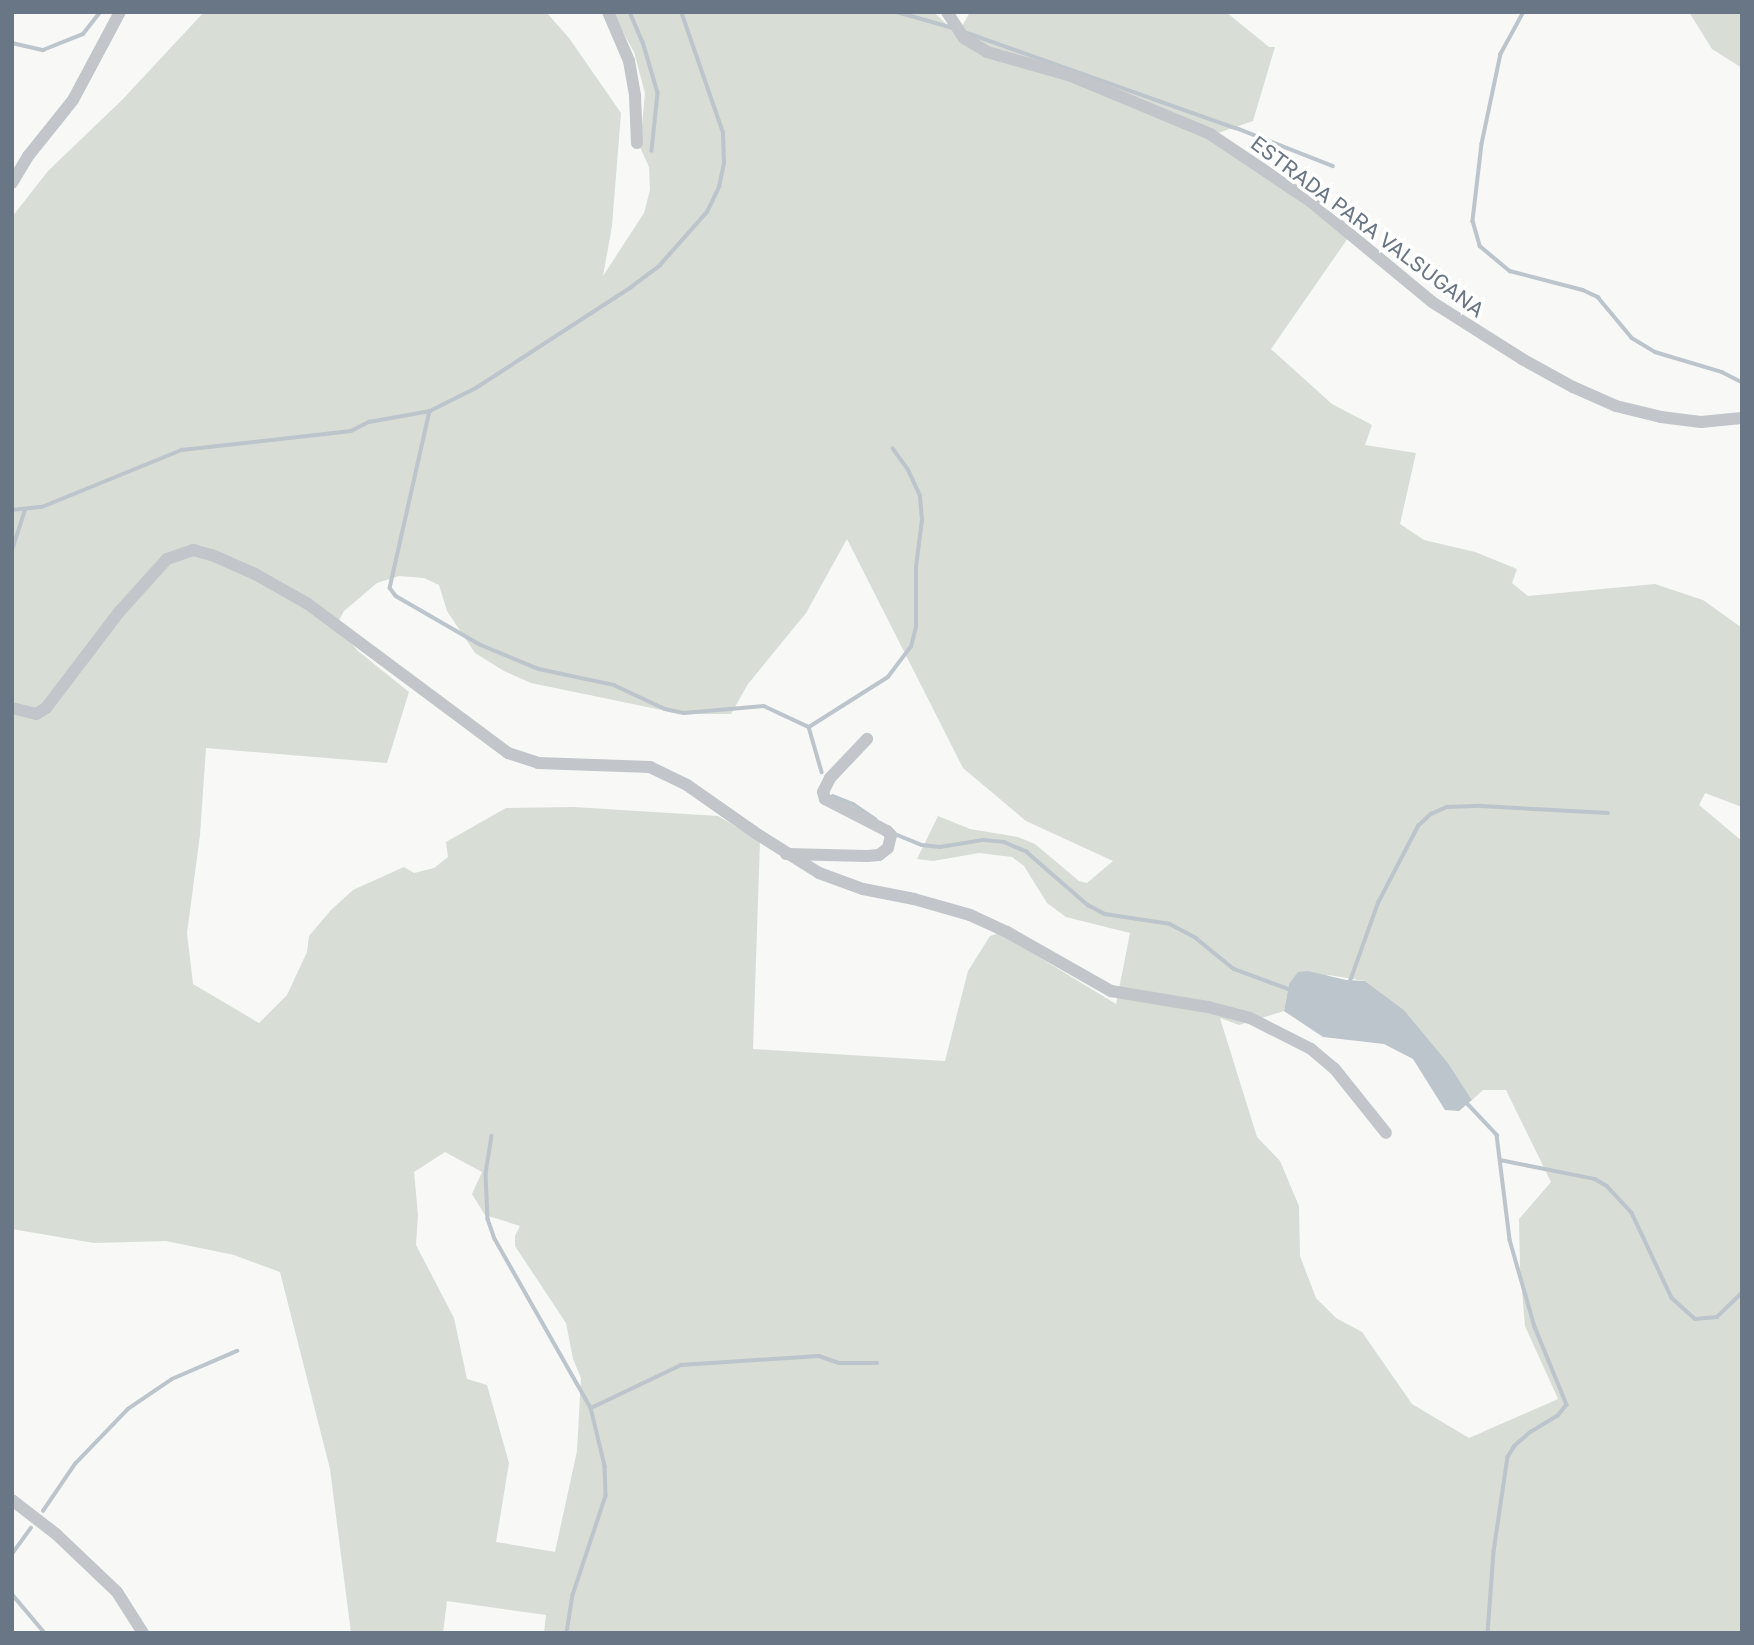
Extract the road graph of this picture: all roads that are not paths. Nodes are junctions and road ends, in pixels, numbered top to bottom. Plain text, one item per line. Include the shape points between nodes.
1 (120, 12) edge
2 (608, 12) edge
3 (947, 12) edge
4 (637, 143) dead end
5 (12, 183) edge
6 (1742, 418) edge
7 (12, 708) edge
8 (867, 739) dead end
9 (786, 854) junction
10 (1386, 1133) dead end
11 (12, 1500) edge
12 (143, 1633) edge

1 - 5 street via 73,100
2 - 4 street via 631,68
3 - 6 street, ESTRADA PARA VALSUGANA via 964,37 987,52 1071,76 1210,134 1310,201 1432,302 1573,387 1661,417 1701,422
7 - 9 street via 41,712 167,559 193,550 235,564 308,604 508,753 538,762 650,767 687,785
8 - 9 street via 830,778 823,792 830,803 887,831 891,835 888,848 867,856
9 - 10 street via 845,883 970,915 1111,992 1250,1018 1311,1049 1334,1068
11 - 12 street via 110,1585 133,1612

